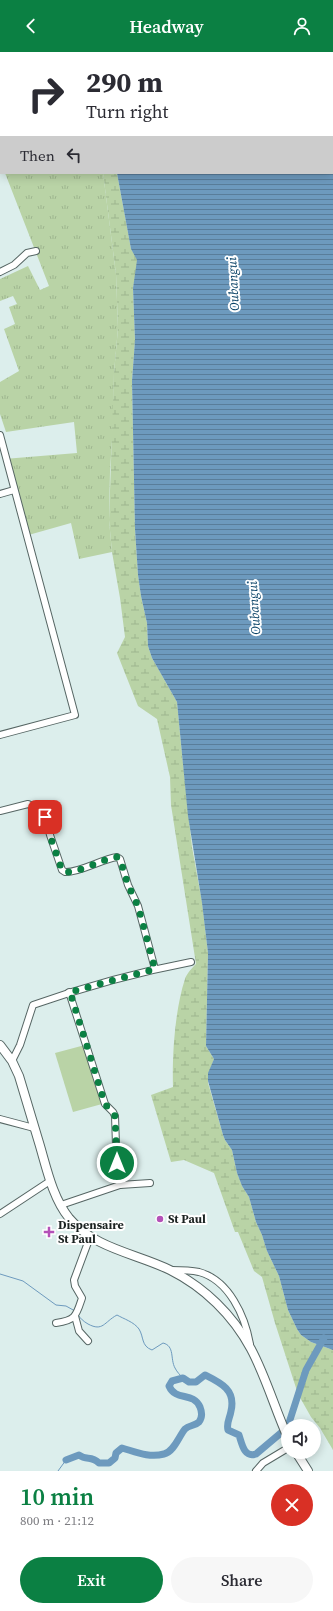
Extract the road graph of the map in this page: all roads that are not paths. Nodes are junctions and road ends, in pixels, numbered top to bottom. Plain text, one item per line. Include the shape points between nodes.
1 (36, 252) dead end
2 (0, 272) edge
3 (0, 435) edge
4 (14, 490) junction
5 (0, 494) edge
6 (0, 735) edge
7 (0, 811) edge
8 (191, 962) dead end
9 (155, 969) junction
10 (70, 992) junction
11 (0, 1045) edge
12 (12, 1061) junction
13 (0, 1119) edge
14 (34, 1128) junction
15 (50, 1181) junction
16 (150, 1183) dead end
17 (120, 1185) junction
18 (61, 1205) junction
19 (0, 1214) edge
20 (90, 1237) junction
21 (170, 1270) junction
22 (77, 1313) junction
23 (56, 1323) dead end
24 (88, 1341) dead end
25 (251, 1349) junction
26 (281, 1423) edge
27 (281, 1452) edge
28 (300, 1459) edge
29 (256, 1471) edge
30 (308, 1471) edge

1 - 2 street via 27,253 14,265
3 - 4 street
4 - 5 street
4 - 6 street via 75,715
7 - 9 street via 28,804 40,809 62,870 65,872 112,858 120,859 138,906
8 - 9 street
9 - 10 street
10 - 12 street via 33,1005
10 - 17 street via 105,1104 115,1116 117,1174
11 - 12 main road
12 - 14 main road
13 - 14 street
14 - 15 main road
15 - 18 main road
15 - 19 street
16 - 17 street
17 - 18 street
18 - 20 main road via 70,1218
20 - 21 main road
20 - 22 street via 74,1280 82,1298
21 - 25 main road via 214,1301 234,1322
21 - 25 street via 198,1272 222,1285 234,1301 247,1327
22 - 23 street via 68,1321
22 - 24 street via 79,1331
25 - 26 main road
27 - 29 street via 263,1463
28 - 30 main road

